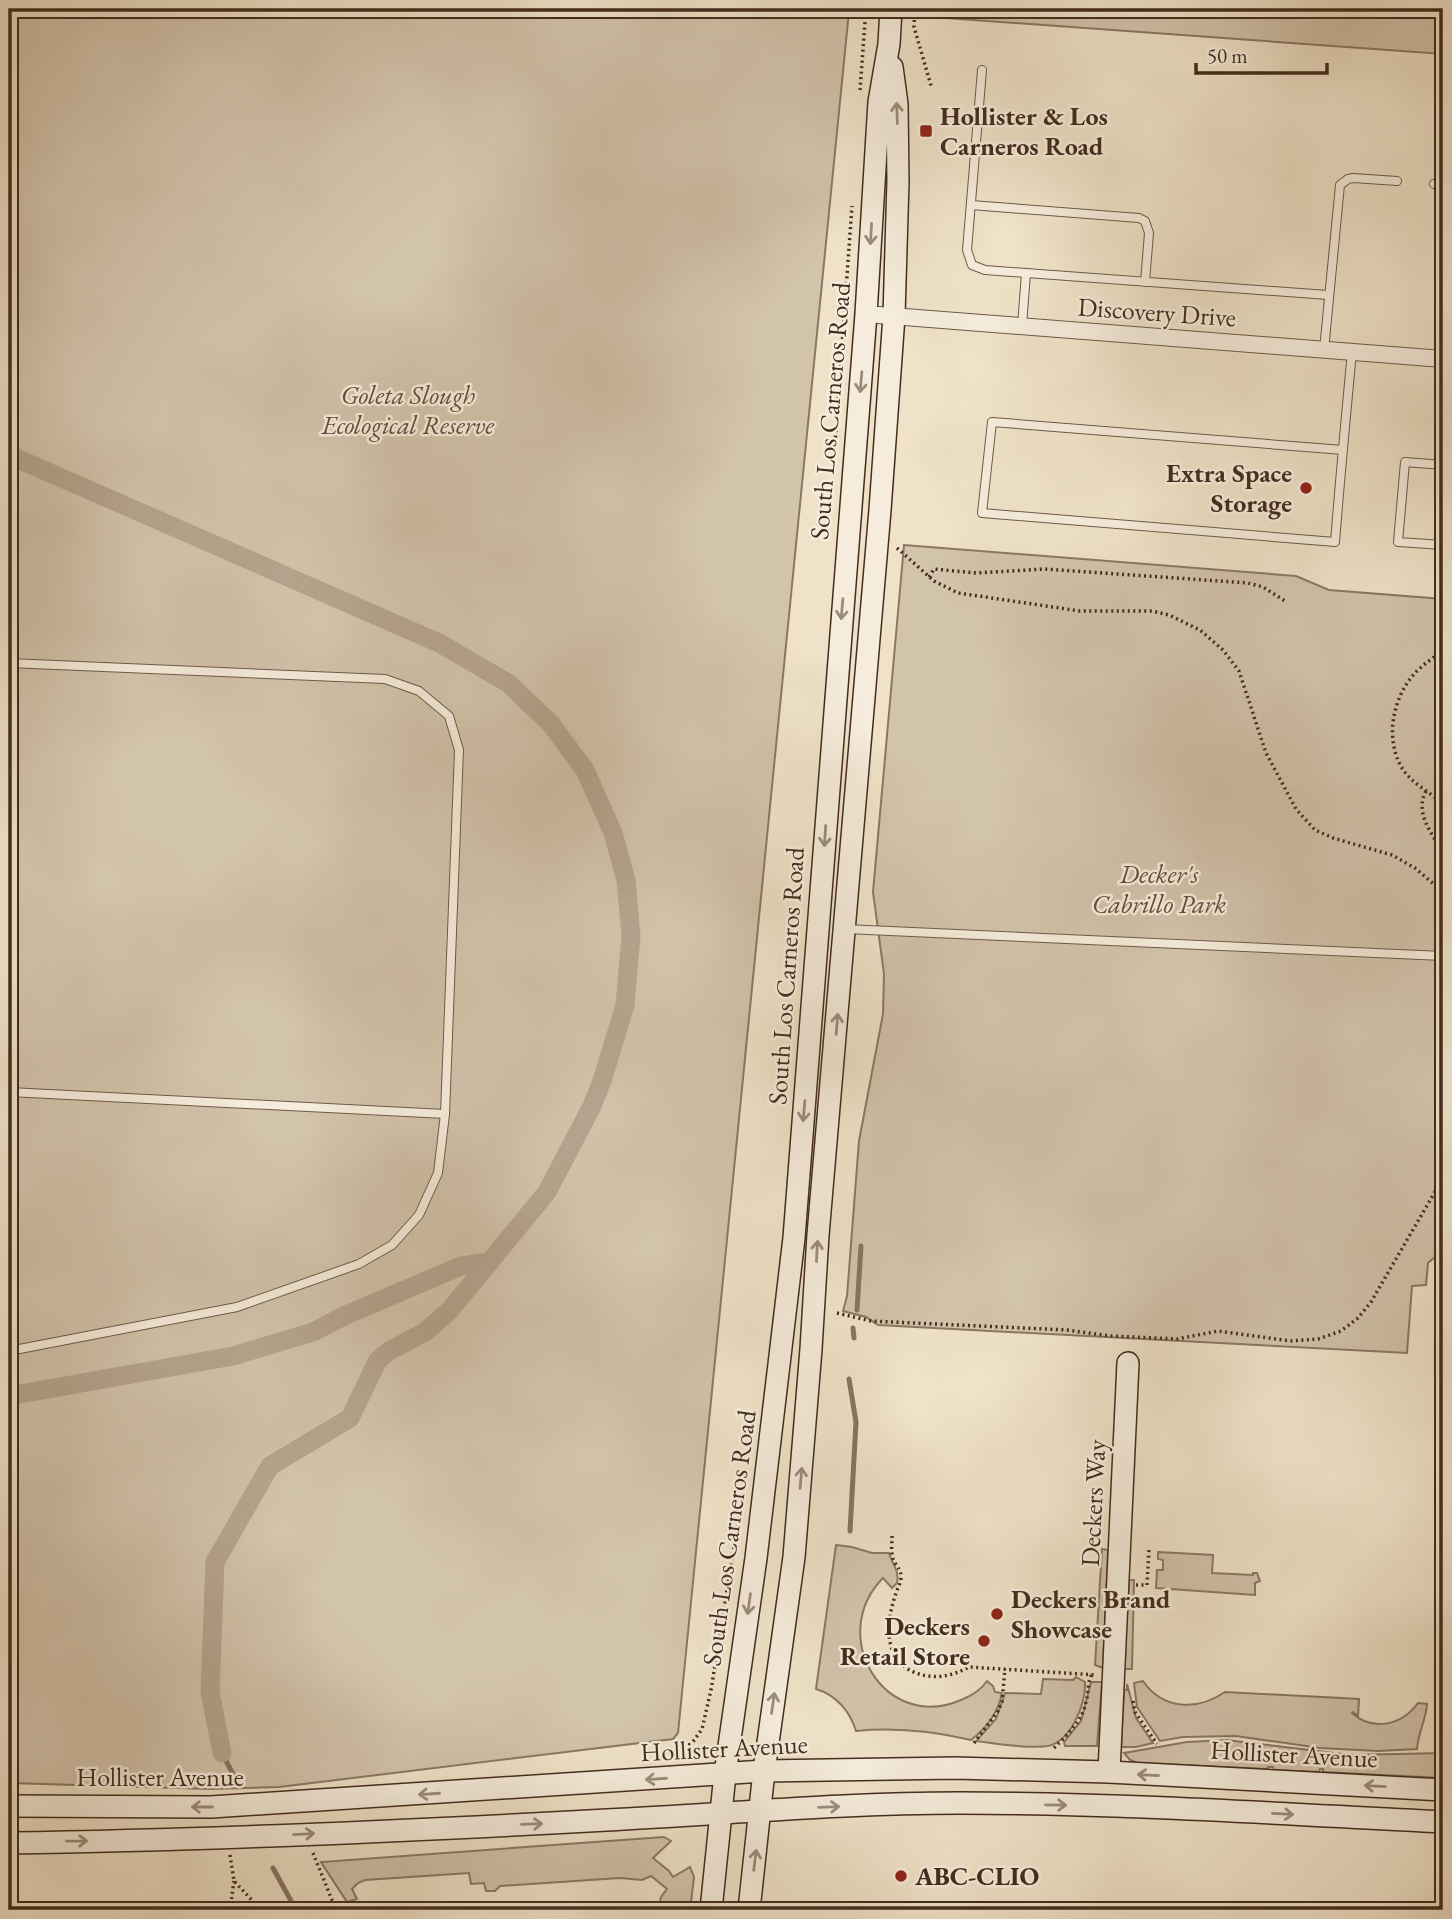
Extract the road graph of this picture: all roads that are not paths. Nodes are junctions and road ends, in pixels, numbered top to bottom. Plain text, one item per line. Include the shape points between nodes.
1 (891, 9) edge
2 (889, 44) junction
3 (982, 70) dead end
4 (1396, 181) dead end
5 (971, 205) junction
6 (1026, 273) junction
7 (1145, 282) junction
8 (1328, 295) junction
9 (866, 314) junction
10 (894, 316) junction
11 (1021, 326) junction
12 (1324, 350) junction
13 (1352, 352) junction
14 (1443, 359) edge
15 (1343, 450) junction
16 (1443, 465) edge
17 (1443, 545) edge
18 (9, 663) edge
19 (845, 929) junction
20 (1443, 956) edge
21 (9, 1092) edge
22 (445, 1114) junction
23 (9, 1351) edge
24 (1128, 1363) dead end
25 (764, 1771) junction
26 (1109, 1772) junction
27 (724, 1774) junction
28 (1443, 1790) edge
29 (9, 1806) edge
30 (760, 1809) junction
31 (720, 1812) junction
32 (1443, 1822) edge
33 (9, 1843) edge
34 (711, 1910) edge
35 (749, 1910) edge

1 - 2 main road, South Los Carneros Road
2 -> 9 main road, South Los Carneros Road via 879,102
10 -> 2 main road, South Los Carneros Road via 897,104
3 - 5 lane
4 - 8 lane via 1353,178 1340,185
5 - 6 lane via 967,250 972,265
5 - 7 lane via 1139,218 1149,233
6 - 7 lane
6 - 11 lane
7 - 8 lane
8 - 12 lane
9 - 10 street, Discovery Drive
9 -> 27 main road, South Los Carneros Road via 794,1238 756,1558
10 - 11 street, Discovery Drive
10 - 19 main road, South Los Carneros Road
11 - 12 street, Discovery Drive
12 - 13 street, Discovery Drive
13 - 14 street, Discovery Drive
13 - 15 lane
15 - 15 lane via 1335,542 982,513 992,422
16 - 17 lane via 1405,462 1398,542
18 - 22 lane via 385,679 419,691 449,716 459,750
19 - 20 lane
25 -> 19 main road, South Los Carneros Road via 794,1558
21 - 22 lane
22 - 23 lane via 438,1173 419,1214 392,1245 359,1264 237,1307
24 - 26 main road, Deckers Way
25 - 26 main road, Hollister Avenue via 955,1768
25 - 27 main road, Hollister Avenue
25 - 30 main road, South Los Carneros Road
28 -> 26 main road, Hollister Avenue
27 -> 29 main road, Hollister Avenue via 211,1807
27 - 31 main road, South Los Carneros Road
30 - 31 main road
30 -> 32 main road via 959,1802
35 -> 30 main road, South Los Carneros Road
33 -> 31 main road via 257,1836
31 - 34 main road, South Los Carneros Road

